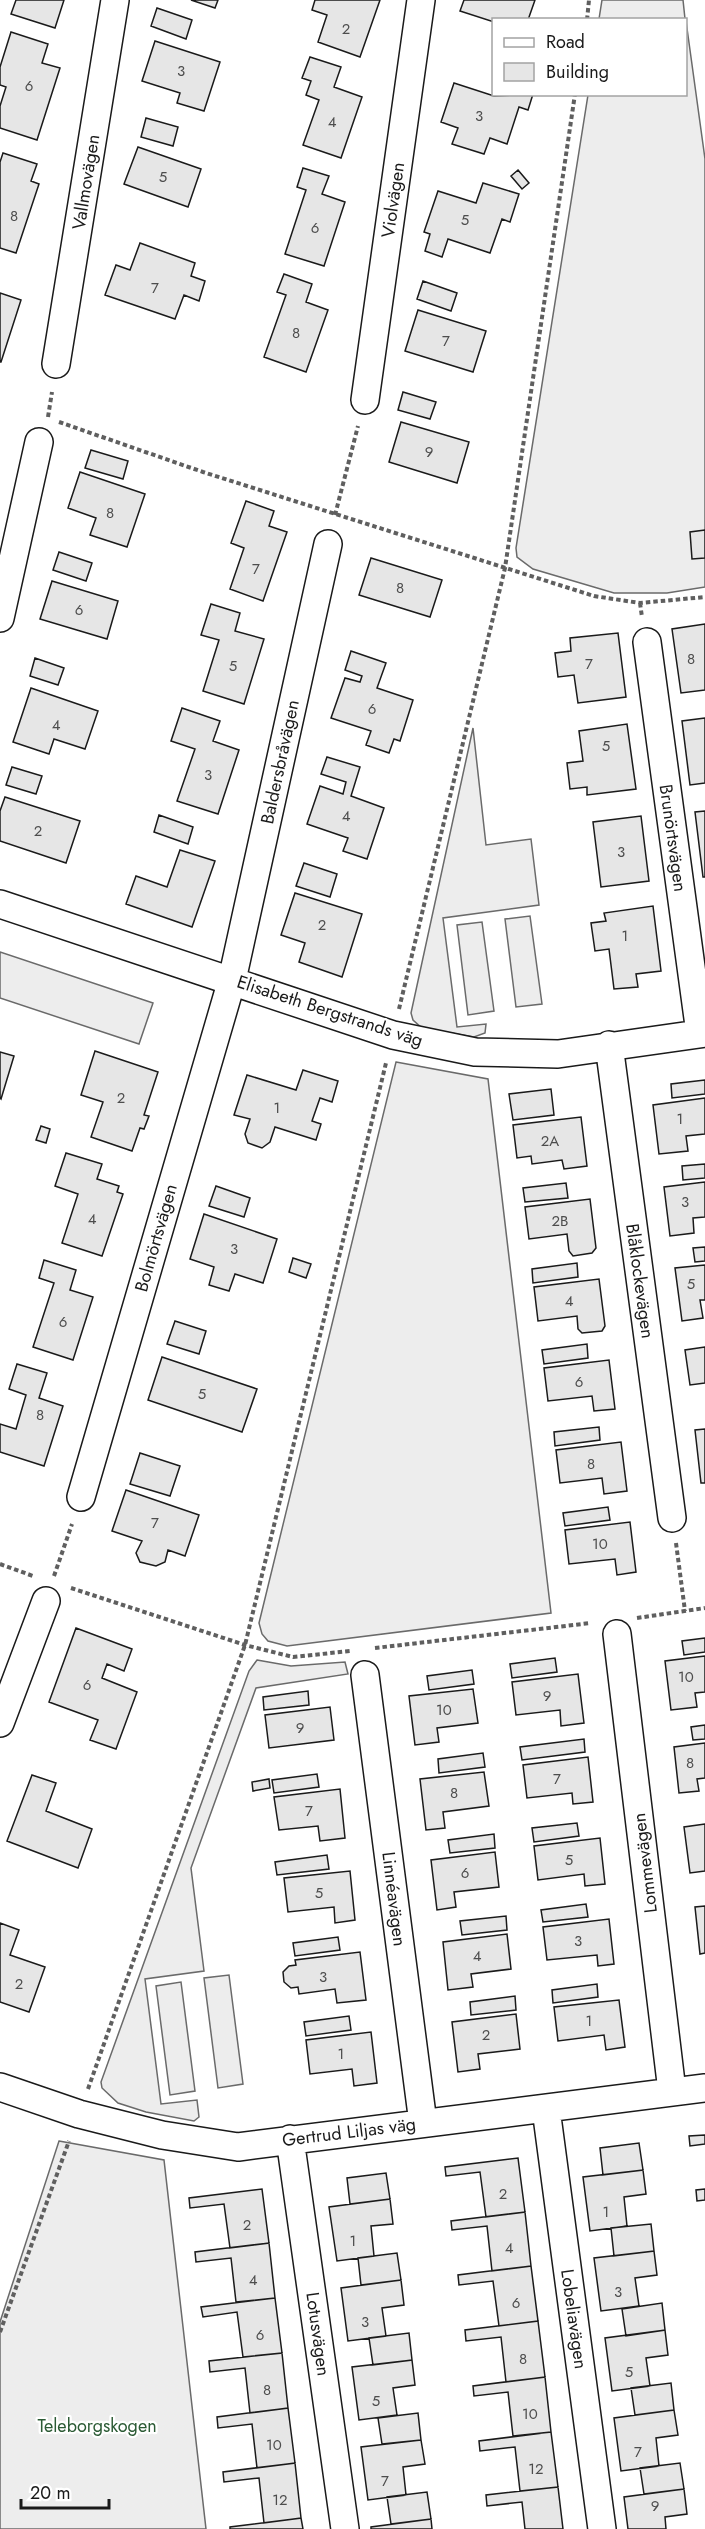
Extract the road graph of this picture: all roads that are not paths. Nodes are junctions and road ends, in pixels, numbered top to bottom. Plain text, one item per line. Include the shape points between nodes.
1 (115, 0) edge
2 (422, 0) edge
3 (56, 364) road end
4 (365, 400) road end
5 (39, 442) dead end
6 (328, 544) road end
7 (0, 618) edge
8 (647, 642) dead end
9 (0, 904) edge
10 (232, 980) junction
11 (702, 1033) edge
12 (609, 1045) junction
13 (81, 1497) road end
14 (672, 1518) road end
15 (49, 1591) road end
16 (614, 1625) road end
17 (363, 1662) road end
18 (0, 1723) edge
19 (0, 2087) edge
20 (705, 2088) edge
21 (672, 2091) junction
22 (546, 2109) junction
23 (423, 2123) junction
24 (291, 2139) junction
25 (345, 2529) edge
26 (602, 2529) edge

1 - 3 street, Vallmovägen
2 - 4 street, Violvägen
5 - 7 street
6 - 10 street, Baldersbråvägen
8 - 11 street, Brunörtsvägen
9 - 10 street, Elisabeth Bergstrands väg
10 - 12 street, Elisabeth Bergstrands väg via 393,1035 475,1052 558,1054
10 - 13 street, Bolmörtsvägen
11 - 12 street, Elisabeth Bergstrands väg
12 - 14 street, Blåklockevägen
15 - 18 street
16 - 21 street, Lommevägen
17 - 23 street, Linnéavägen
19 - 24 street, Gertrud Liljas väg via 79,2114 162,2135 238,2147
20 - 21 street, Gertrud Liljas väg
21 - 22 street, Gertrud Liljas väg
22 - 23 street, Gertrud Liljas väg
22 - 26 street, Lobeliavägen
23 - 24 street, Gertrud Liljas väg
24 - 25 street, Lotusvägen

